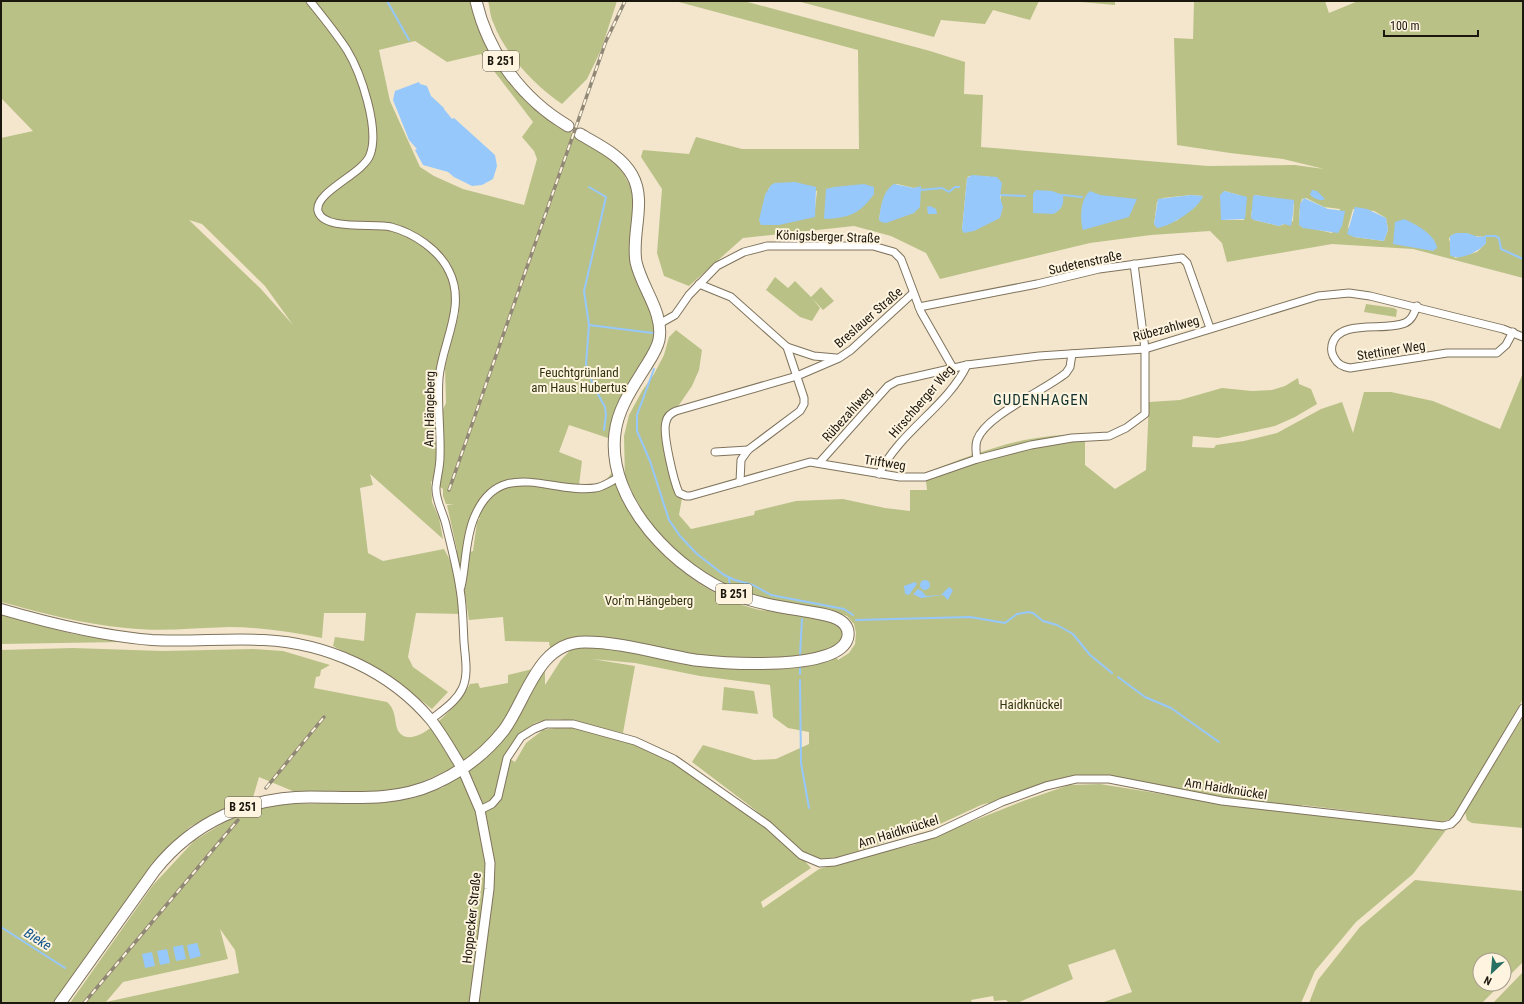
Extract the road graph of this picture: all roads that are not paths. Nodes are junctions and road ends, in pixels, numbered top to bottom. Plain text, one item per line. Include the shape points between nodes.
1 (310, 1) edge
2 (476, 1) edge
3 (568, 126) dead end
4 (580, 134) dead end
5 (1134, 264) junction
6 (699, 284) junction
7 (912, 294) junction
8 (1417, 306) junction
9 (919, 307) junction
10 (659, 324) junction
11 (1210, 328) junction
12 (1513, 332) junction
13 (1523, 337) edge
14 (787, 347) junction
15 (1145, 349) junction
16 (1072, 354) junction
17 (839, 358) junction
18 (967, 365) junction
19 (953, 368) junction
20 (797, 376) junction
21 (748, 450) junction
22 (714, 452) dead end
23 (977, 459) junction
24 (820, 462) junction
25 (880, 474) junction
26 (620, 477) junction
27 (740, 482) junction
28 (460, 590) junction
29 (1, 609) edge
30 (1523, 708) edge
31 (431, 720) junction
32 (462, 768) junction
33 (480, 810) junction
34 (60, 1003) edge
35 (474, 1003) edge

1 - 28 street, Am Hängeberg via 342,42 353,61 366,99 373,136 366,162 325,195 318,205 319,213 334,224 374,224 409,234 439,256 452,278 456,298 455,312 439,377 440,457 436,496 446,524
2 - 3 main road, B 251 via 491,42 509,72 534,100
4 - 10 main road, B 251 via 613,155 634,177 638,194 635,245 637,264
5 - 9 street, Sudetenstraße
5 - 11 street, Sudetenstraße via 1178,258 1186,260
5 - 15 street, Triftweg
6 - 7 street, Königsberger Straße via 724,261 757,247 869,246 886,249 899,256
6 - 10 street, Königsberger Straße via 675,315
6 - 14 street, Breslauer Straße via 731,297
7 - 9 street, Königsberger Straße
7 - 17 street, Breslauer Straße
8 - 11 street, Rübezahlweg via 1362,295 1329,295 1310,298
8 - 12 street, Rübezahlweg
8 - 12 street, Stettiner Weg via 1405,323 1349,329 1339,333 1332,347 1335,360 1340,365 1350,368 1447,353 1492,353 1502,349
9 - 19 street, Königsberger Straße
10 - 26 main road, B 251 via 657,346 626,400 615,428 615,457
11 - 15 street, Rübezahlweg
12 - 13 street, Rübezahlweg
14 - 17 street, Breslauer Straße via 814,356
14 - 20 street, Breslauer Straße
15 - 16 street, Rübezahlweg
15 - 23 street, Triftweg via 1145,414 1126,428 1109,436 1044,442
16 - 18 street, Rübezahlweg
16 - 23 street via 1070,367 1066,373 998,417 983,431 977,442
17 - 20 street, Breslauer Straße
18 - 19 street, Rübezahlweg
18 - 25 street, Hirschberger Weg via 954,386 888,457
19 - 24 street, Rübezahlweg via 892,382
20 - 21 street via 804,398 802,407
20 - 27 street, Triftweg via 676,411 666,419 665,433 680,493 690,496
21 - 22 street
21 - 27 street via 741,460
23 - 25 street, Triftweg via 922,478
24 - 25 street, Triftweg
24 - 27 street, Triftweg via 806,463
26 - 28 street via 596,488 520,481 506,484 493,492 480,507 472,522
26 - 32 main road, B 251 via 632,505 650,530 689,568 739,596 833,617 846,628 846,641 835,653 818,659 761,663 698,660 589,642 566,645 542,664 500,734 482,753
28 - 31 street, Am Hängeberg via 466,668 464,681 460,693
29 - 31 main road via 129,638 263,640 316,648 353,662 382,678 412,701
30 - 33 street, Am Haidknückel via 1457,818 1451,824 1438,826 1265,807 1109,779 1086,778 1022,794 929,836 834,862 820,863 801,855 768,824 674,758 626,738 565,723 540,726 517,741 505,762 498,797 492,804
31 - 32 main road
32 - 33 street, Hoppecker Straße
32 - 34 main road, B 251 via 438,783 402,795 361,799 273,799 233,811 210,822 190,835 162,861
33 - 35 street, Hoppecker Straße via 489,855 490,881

